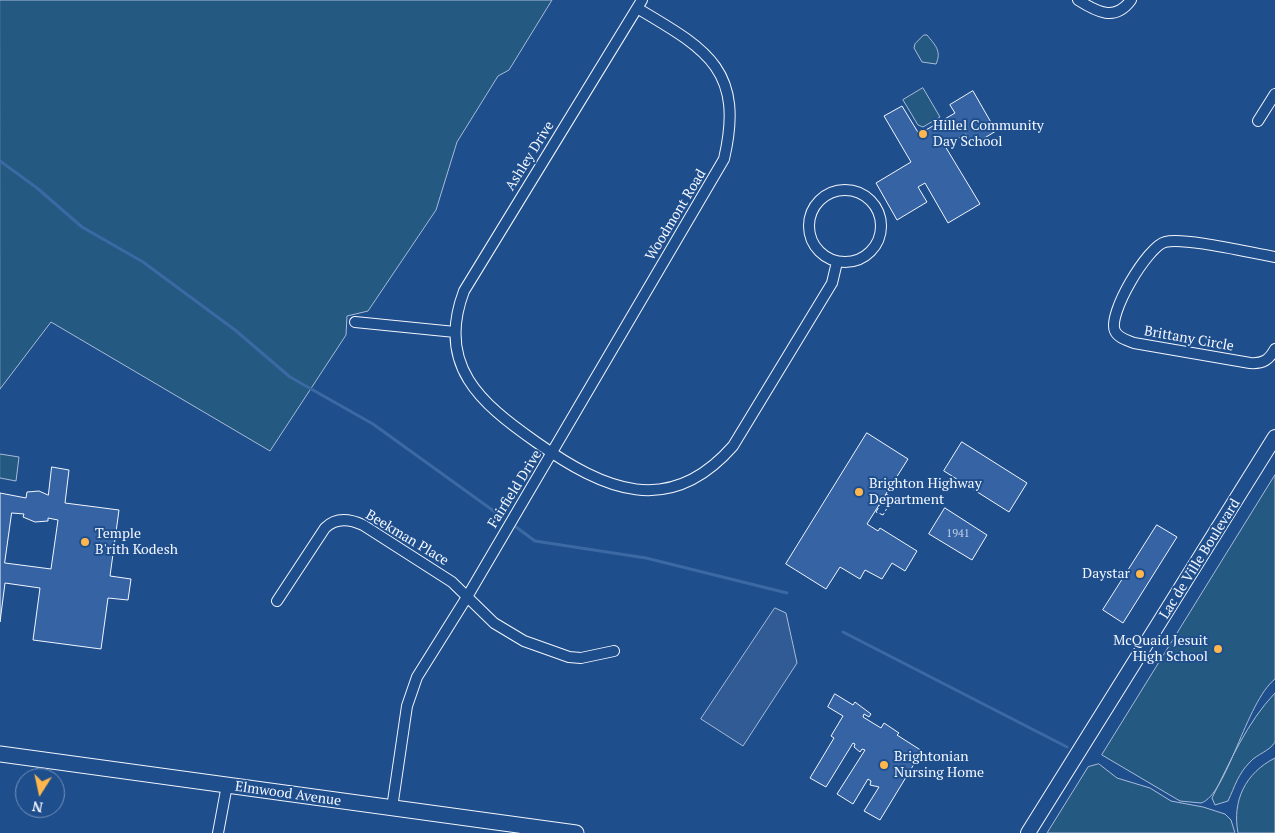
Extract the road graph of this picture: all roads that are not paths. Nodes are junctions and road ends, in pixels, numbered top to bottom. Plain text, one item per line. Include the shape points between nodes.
1 (1078, 0) edge
2 (1131, 0) edge
3 (639, 4) edge
4 (1275, 94) edge
5 (1258, 121) dead end
6 (1275, 257) edge
7 (837, 262) junction
8 (355, 322) dead end
9 (455, 332) junction
10 (1273, 357) edge
11 (1275, 437) edge
12 (550, 452) junction
13 (467, 597) junction
14 (277, 601) dead end
15 (614, 651) dead end
16 (0, 754) edge
17 (227, 785) junction
18 (392, 808) junction
19 (510, 828) edge
20 (218, 833) edge
21 (576, 833) edge
22 (1028, 833) edge

1 - 2 street via 1102,13 1114,14 1126,8
3 - 9 street, Ashley Drive via 472,278 459,304
3 - 12 street, Woodmont Road via 688,38 714,62 731,109 730,133 724,159 712,183
4 - 5 street
6 - 10 street, Brittany Circle via 1184,242 1160,243 1143,262 1113,318 1118,335 1134,343 1250,363 1261,363
7 - 7 street via 849,262 865,256 878,243 881,232 881,220 873,204 859,193 848,190 823,198 812,210 809,221 812,242 827,258
7 - 12 street, Fairfield Drive via 832,283 733,446 700,476 659,490 627,488 600,481
8 - 9 street
9 - 12 street, Ashley Drive via 458,355 475,391 494,412
11 - 22 street, Lac de Ville Boulevard
12 - 13 street, Fairfield Drive
13 - 14 street, Beekman Place via 452,582 363,525 346,520 333,522 325,528
13 - 15 street, Beekman Place via 494,623 524,641 581,658
13 - 18 street, Fairfield Drive via 425,662 412,690 403,727
16 - 17 main road, Elmwood Avenue
17 - 18 main road, Elmwood Avenue
17 - 20 street
18 - 19 main road, Elmwood Avenue
19 - 21 main road, Elmwood Avenue

